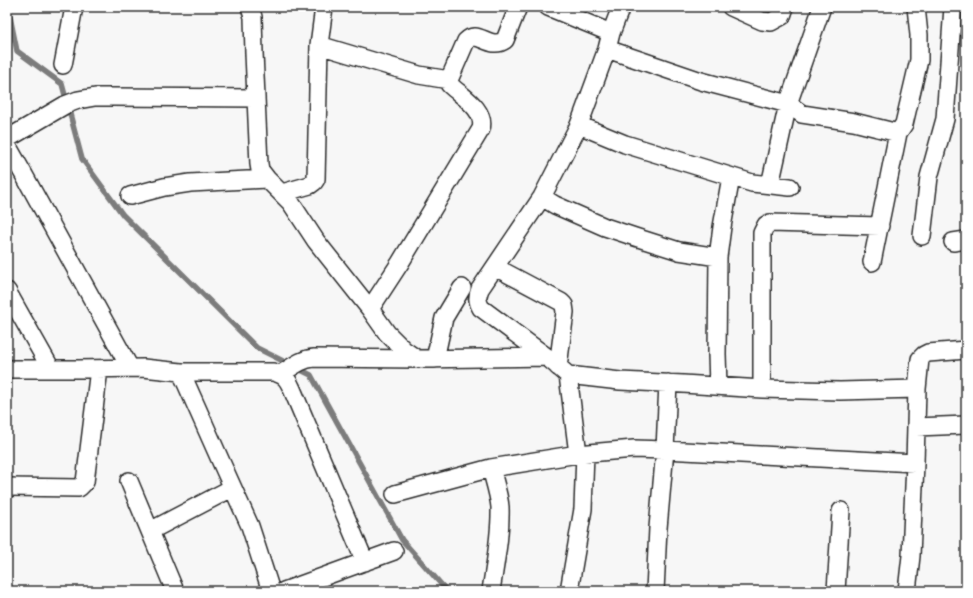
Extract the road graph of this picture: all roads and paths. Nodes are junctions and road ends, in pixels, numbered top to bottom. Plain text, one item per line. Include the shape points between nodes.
1 (74, 7) edge
2 (250, 7) edge
3 (324, 7) edge
4 (518, 7) edge
5 (548, 7) edge
6 (621, 7) edge
7 (732, 7) edge
8 (785, 7) edge
9 (822, 7) edge
10 (916, 7) edge
11 (953, 7) edge
12 (609, 41) junction
13 (319, 45) junction
14 (63, 65) dead end
15 (449, 80) junction
16 (256, 98) junction
17 (788, 104) junction
18 (579, 125) junction
19 (898, 133) junction
20 (7, 139) edge
21 (7, 145) edge
22 (731, 177) junction
23 (267, 179) junction
24 (770, 185) junction
25 (790, 187) dead end
26 (282, 193) junction
27 (130, 196) dead end
28 (542, 197) junction
29 (880, 226) junction
30 (922, 236) dead end
31 (718, 257) junction
32 (872, 262) dead end
33 (495, 267) junction
34 (462, 288) dead end
35 (7, 291) edge
36 (370, 309) junction
37 (966, 350) edge
38 (417, 359) junction
39 (434, 359) junction
40 (558, 366) junction
41 (99, 368) junction
42 (130, 368) junction
43 (7, 369) edge
44 (50, 369) junction
45 (182, 372) junction
46 (281, 374) junction
47 (668, 383) junction
48 (718, 386) junction
49 (762, 389) junction
50 (917, 389) junction
51 (966, 425) edge
52 (916, 427) junction
53 (665, 450) junction
54 (582, 453) junction
55 (915, 463) junction
56 (491, 468) junction
57 (129, 481) dead end
58 (7, 487) edge
59 (232, 488) junction
60 (395, 494) dead end
61 (841, 511) dead end
62 (150, 531) junction
63 (394, 551) dead end
64 (365, 562) junction
65 (174, 591) edge
66 (272, 591) edge
67 (284, 591) edge
68 (491, 591) edge
69 (569, 591) edge
70 (655, 591) edge
71 (836, 591) edge
72 (907, 591) edge

1 - 14 street
2 - 16 street via 253,17
3 - 13 street
4 - 15 street via 501,42 491,43 477,36 466,41
5 - 12 street
6 - 12 street
7 - 8 street via 762,21 772,22 782,16
9 - 17 street
10 - 19 street via 919,60 904,124
11 - 30 street via 945,119 929,177
12 - 17 street via 701,82
12 - 18 street
13 - 15 street via 419,75
13 - 26 street via 316,179 310,185
15 - 36 street via 449,84 480,113 481,129
16 - 20 street via 89,98 65,105
16 - 23 street via 259,164
17 - 19 street via 802,114 854,122
17 - 24 street
18 - 22 street via 625,144
18 - 28 street
19 - 29 street
21 - 42 street
22 - 24 street
22 - 31 street
23 - 26 street
23 - 27 street via 190,183
24 - 25 street
26 - 36 street
28 - 31 street via 604,227 679,251
28 - 33 street
29 - 32 street
29 - 49 street via 770,223 763,228
31 - 48 street
33 - 40 street via 564,305
33 - 40 street via 477,295 481,308
34 - 39 street via 444,318
35 - 44 street
36 - 38 street via 387,333
37 - 50 street via 924,355 920,359
38 - 39 street
38 - 46 street via 309,358
39 - 40 street
40 - 47 street via 620,381
40 - 54 street
41 - 42 street
41 - 44 street
41 - 58 street via 83,485 79,488
42 - 45 street
43 - 44 street
45 - 46 street
45 - 59 street
46 - 64 street via 292,389
47 - 48 street
47 - 53 street
48 - 49 street
49 - 50 street
50 - 52 street
51 - 52 street
52 - 55 street
53 - 54 street via 634,449
53 - 55 street
53 - 70 street
54 - 56 street
54 - 69 street via 583,509
55 - 72 street
56 - 60 street
56 - 68 street via 500,505 500,534
57 - 62 street
59 - 62 street
59 - 66 street via 250,526
61 - 71 street
62 - 65 street
63 - 64 street
64 - 67 street

